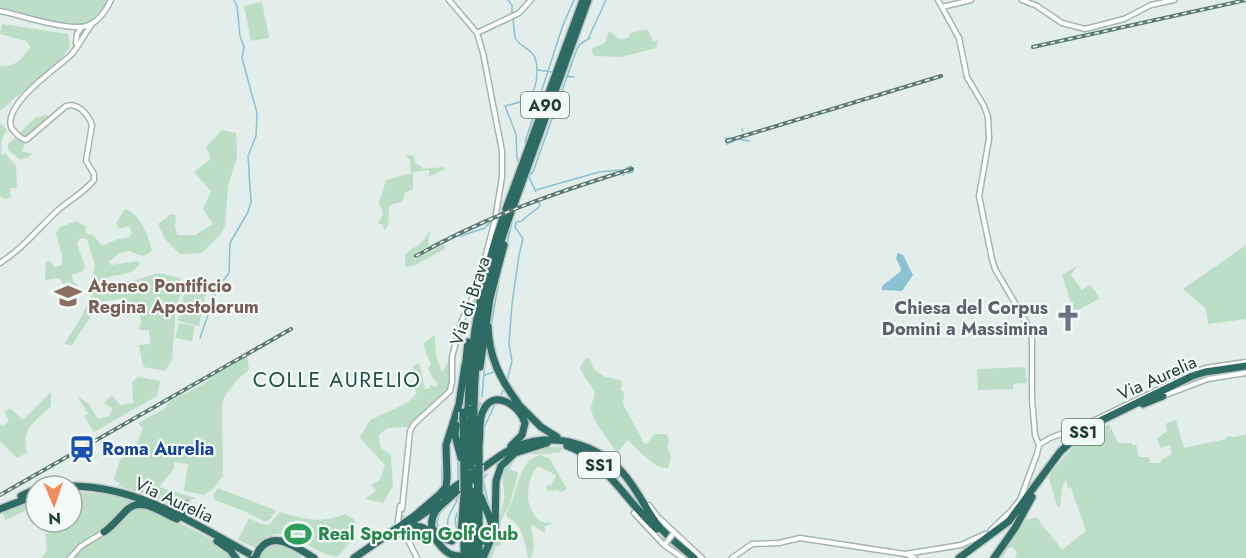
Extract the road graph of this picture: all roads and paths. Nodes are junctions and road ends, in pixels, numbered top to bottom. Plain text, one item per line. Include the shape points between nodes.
1 (111, 0) edge
2 (449, 0) edge
3 (531, 0) edge
4 (583, 0) edge
5 (588, 0) edge
6 (938, 0) edge
7 (971, 0) edge
8 (1022, 0) edge
9 (1174, 0) edge
10 (942, 7) junction
11 (0, 11) edge
12 (92, 24) junction
13 (67, 26) junction
14 (81, 28) junction
15 (477, 33) junction
16 (77, 34) junction
17 (84, 34) junction
18 (75, 48) junction
19 (505, 213) junction
20 (0, 263) edge
21 (490, 298) junction
22 (479, 299) junction
23 (465, 365) junction
24 (1246, 367) edge
25 (1164, 396) joint
26 (503, 398) junction
27 (493, 400) junction
28 (518, 403) junction
29 (1141, 404) junction
30 (471, 410) junction
31 (547, 443) junction
32 (479, 445) junction
33 (580, 445) junction
34 (1039, 445) junction
35 (469, 480) junction
36 (631, 483) junction
37 (84, 488) edge
38 (84, 489) edge
39 (621, 492) junction
40 (24, 495) edge
41 (1033, 496) junction
42 (24, 497) edge
43 (186, 504) dead end
44 (649, 505) joint
45 (0, 507) edge
46 (172, 509) dead end
47 (634, 513) joint
48 (181, 518) junction
49 (412, 518) junction
50 (401, 530) junction
51 (104, 532) joint
52 (674, 532) junction
53 (218, 537) junction
54 (484, 541) dead end
55 (383, 542) junction
56 (665, 544) junction
57 (294, 547) junction
58 (926, 551) junction
59 (916, 555) edge
60 (250, 556) edge
61 (456, 557) edge
62 (70, 558) edge
63 (302, 558) edge
64 (314, 558) edge
65 (354, 558) edge
66 (359, 558) edge
67 (417, 558) edge
68 (469, 558) edge
69 (475, 558) edge
70 (481, 558) edge
71 (683, 558) edge
72 (690, 558) edge
73 (694, 558) edge
74 (702, 558) edge
75 (732, 558) edge
76 (920, 558) edge
77 (959, 558) edge
78 (964, 558) edge
79 (994, 558) edge

1 - 12 street
2 - 15 street, Via di Brava
3 - 15 street via 516,14
4 - 19 highway, A90
5 - 19 highway, A90
6 - 10 street
7 - 10 street
8 - 9 street via 1060,22 1082,29
10 - 34 street via 959,39 968,80 988,117 989,140 979,201 993,265 1032,337 1032,404
11 - 13 street
12 - 14 street
12 - 17 street
13 - 14 street
13 - 16 street
14 - 16 street
14 - 17 street
15 - 19 street, Via di Brava via 502,148
16 - 17 street
16 - 18 street
17 - 18 street
18 - 20 street via 20,98 9,112 8,122 27,140 66,106 77,106 92,124 86,161 94,179
19 - 21 highway
19 - 22 highway, A90
19 - 30 highway, A90 via 482,312
19 - 50 street, Via di Brava via 457,338 450,391 411,429
21 - 28 highway via 490,353 500,378
21 - 30 highway
22 - 23 highway
22 - 30 highway, A90 via 472,347
23 - 30 highway
23 - 49 highway via 459,404 446,445 446,487
24 - 25 street, Via Aurelia
24 - 29 highway, Via Aurelia / SS1 via 1195,379
24 - 34 street, Via Aurelia via 1200,369
24 - 77 highway, Via Aurelia / SS1 via 1192,376 1086,429 1060,452 1012,518
25 - 29 highway
26 - 27 highway
26 - 28 highway
26 - 35 highway via 517,409 525,428 518,440
27 - 30 highway
27 - 32 highway via 482,413
28 - 33 highway via 547,432
29 - 41 highway, Via Aurelia / SS1 via 1097,426 1072,445
30 - 32 highway
30 - 35 highway, A90
30 - 35 highway
31 - 35 highway, SS1 via 515,451
31 - 39 highway, SS1 via 584,453
31 - 70 highway via 516,452 501,466 496,481 495,530
32 - 35 highway
33 - 35 highway, SS1 via 536,440 514,448
33 - 36 highway, SS1 via 610,461
34 - 58 street via 1013,510 974,541
35 - 35 highway via 461,533 452,541 443,539 433,530 432,519 439,507
35 - 49 highway, SS1
35 - 54 highway via 492,524
35 - 55 highway, SS1
35 - 61 highway
35 - 68 highway, A90
35 - 69 highway, A90
35 - 70 highway
36 - 44 highway
36 - 73 highway, SS1 via 659,527
37 - 53 highway, Via Aurelia via 138,496
38 - 48 highway, Via Aurelia via 127,496
39 - 47 highway
39 - 72 highway, SS1
40 - 45 highway
41 - 78 highway, Via Aurelia / SS1 via 1009,525
41 - 79 highway
42 - 45 highway
43 - 48 highway
44 - 52 street
46 - 48 highway
47 - 56 street
48 - 51 highway via 136,504
48 - 53 highway
48 - 60 highway, Via Aurelia via 226,547
49 - 50 highway, SS1
50 - 65 highway, SS1
50 - 67 street
51 - 62 street
52 - 56 street, bridge
52 - 74 street
53 - 60 highway, Via Aurelia
55 - 61 highway via 408,528 419,527 430,534 440,549
55 - 66 highway, SS1
56 - 71 street
57 - 60 highway via 274,540
57 - 63 highway
57 - 64 highway
58 - 59 street
58 - 76 street
59 - 75 street via 803,537 752,544
59 - 76 street

